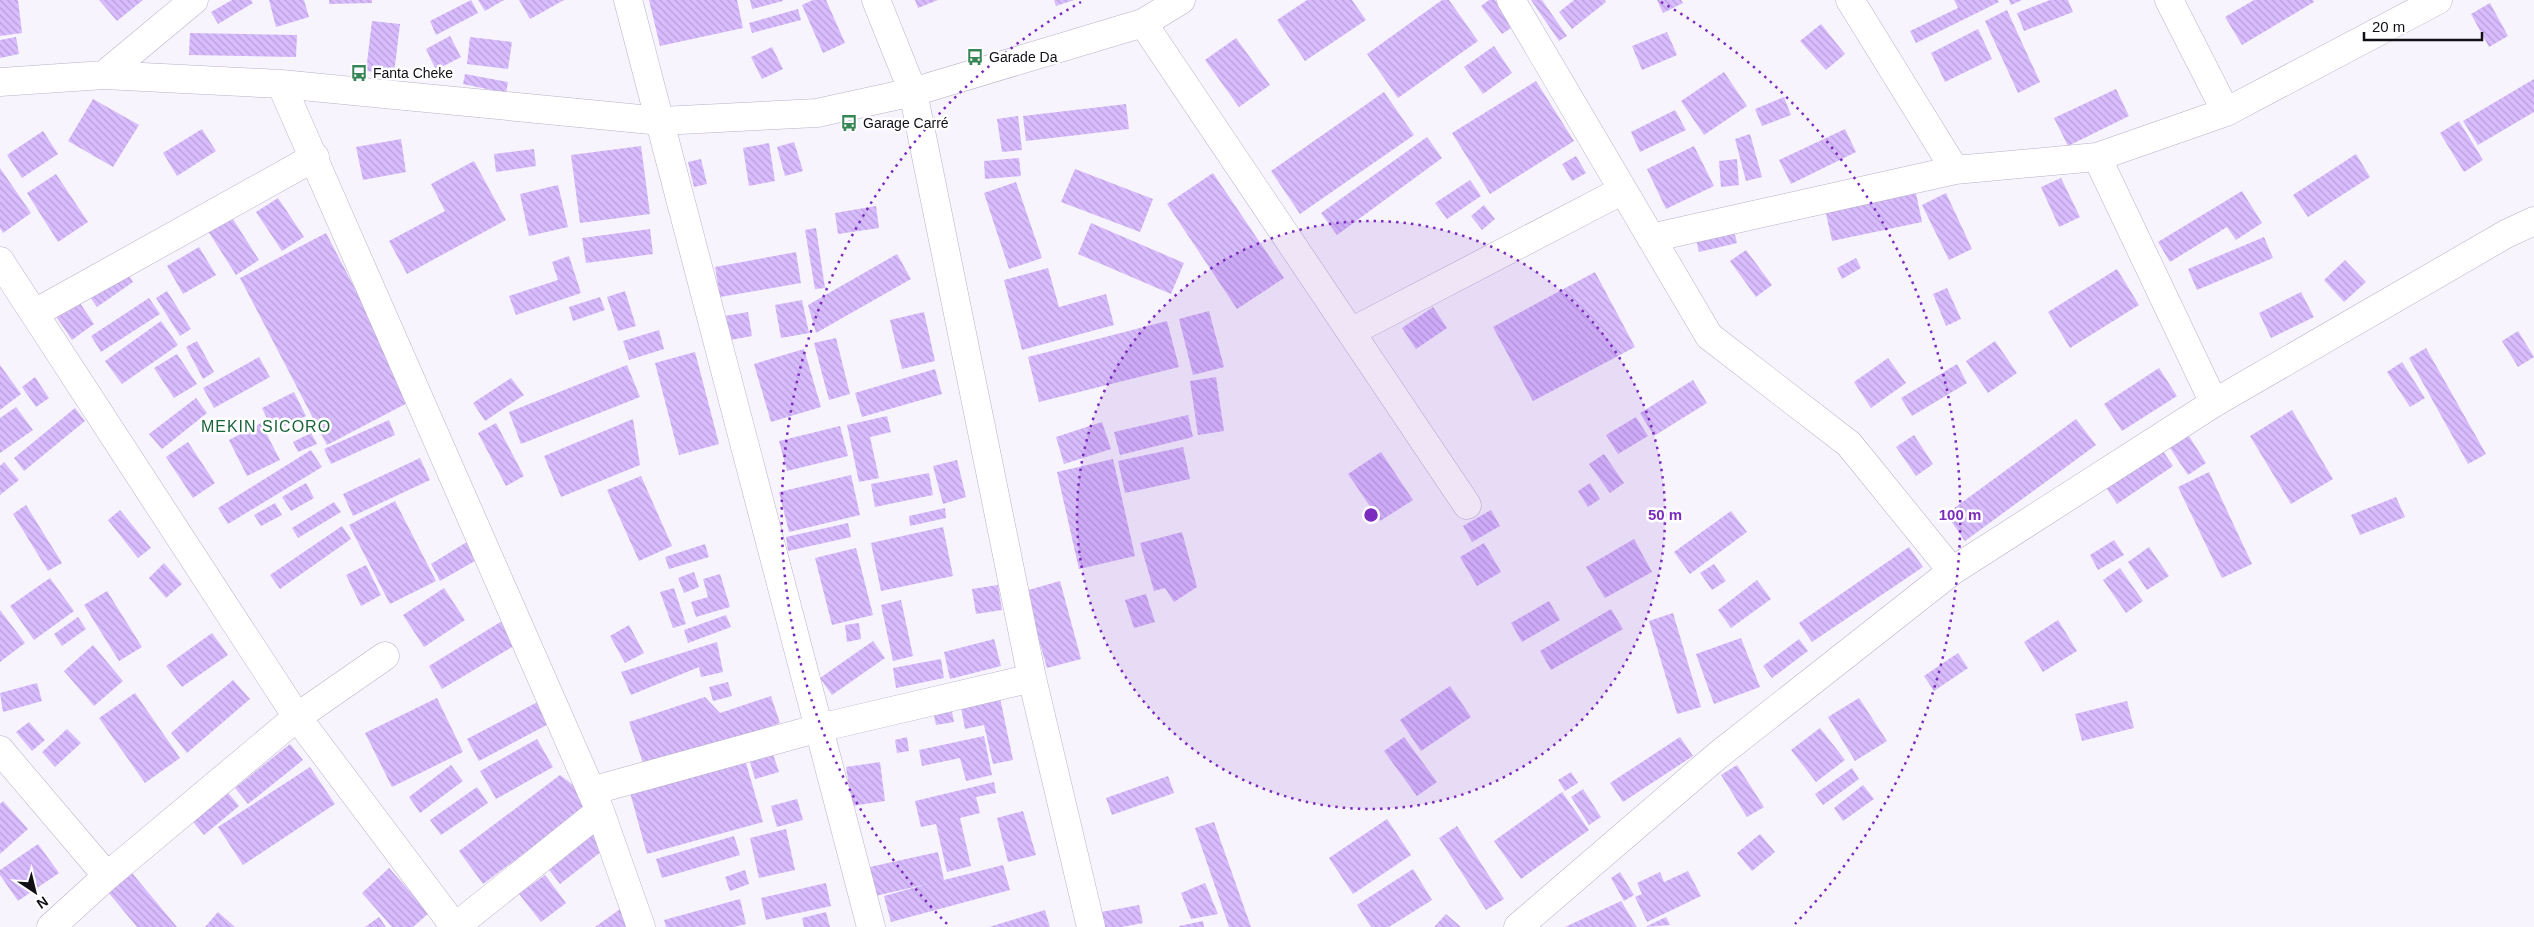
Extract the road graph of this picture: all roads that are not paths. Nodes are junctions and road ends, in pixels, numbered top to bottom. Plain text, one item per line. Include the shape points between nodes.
1 (194, 0) edge
2 (628, 0) edge
3 (876, 0) edge
4 (1511, 0) edge
5 (1850, 0) edge
6 (2169, 0) edge
7 (2438, 0) edge
8 (1161, 8) edge
9 (104, 76) junction
10 (0, 82) edge
11 (280, 84) junction
12 (913, 92) junction
13 (2226, 112) junction
14 (661, 121) junction
15 (315, 157) junction
16 (2097, 158) junction
17 (1955, 170) junction
18 (1623, 190) junction
19 (2534, 221) edge
20 (1651, 238) junction
21 (0, 260) edge
22 (36, 312) junction
23 (1351, 332) junction
24 (2214, 403) junction
25 (1466, 505) dead end
26 (1952, 571) junction
27 (385, 656) dead end
28 (1032, 678) junction
29 (298, 717) junction
30 (819, 728) junction
31 (0, 750) edge
32 (595, 801) junction
33 (107, 876) junction
34 (51, 927) edge
35 (455, 927) edge
36 (641, 927) edge
37 (871, 927) edge
38 (1091, 927) edge
39 (1518, 927) edge

1 - 9 street
2 - 14 street
3 - 12 street
4 - 18 street
5 - 17 street
6 - 13 street
7 - 13 street
8 - 12 street
8 - 23 street
9 - 10 street
9 - 11 street
11 - 14 street
11 - 15 street
12 - 14 street via 816,113
12 - 28 street
13 - 16 street
14 - 30 street
15 - 22 street
15 - 32 street
16 - 17 street
16 - 24 street
17 - 20 street
18 - 20 street
18 - 23 street
19 - 24 street via 2506,234
20 - 26 street via 1709,336 1849,444
21 - 22 street
22 - 29 street
23 - 25 street
24 - 26 street
26 - 39 street via 1717,756
27 - 29 street
28 - 30 street
28 - 38 street
29 - 33 street
29 - 35 street
30 - 32 street
30 - 37 street
31 - 33 street
32 - 35 street
32 - 36 street
33 - 34 street

